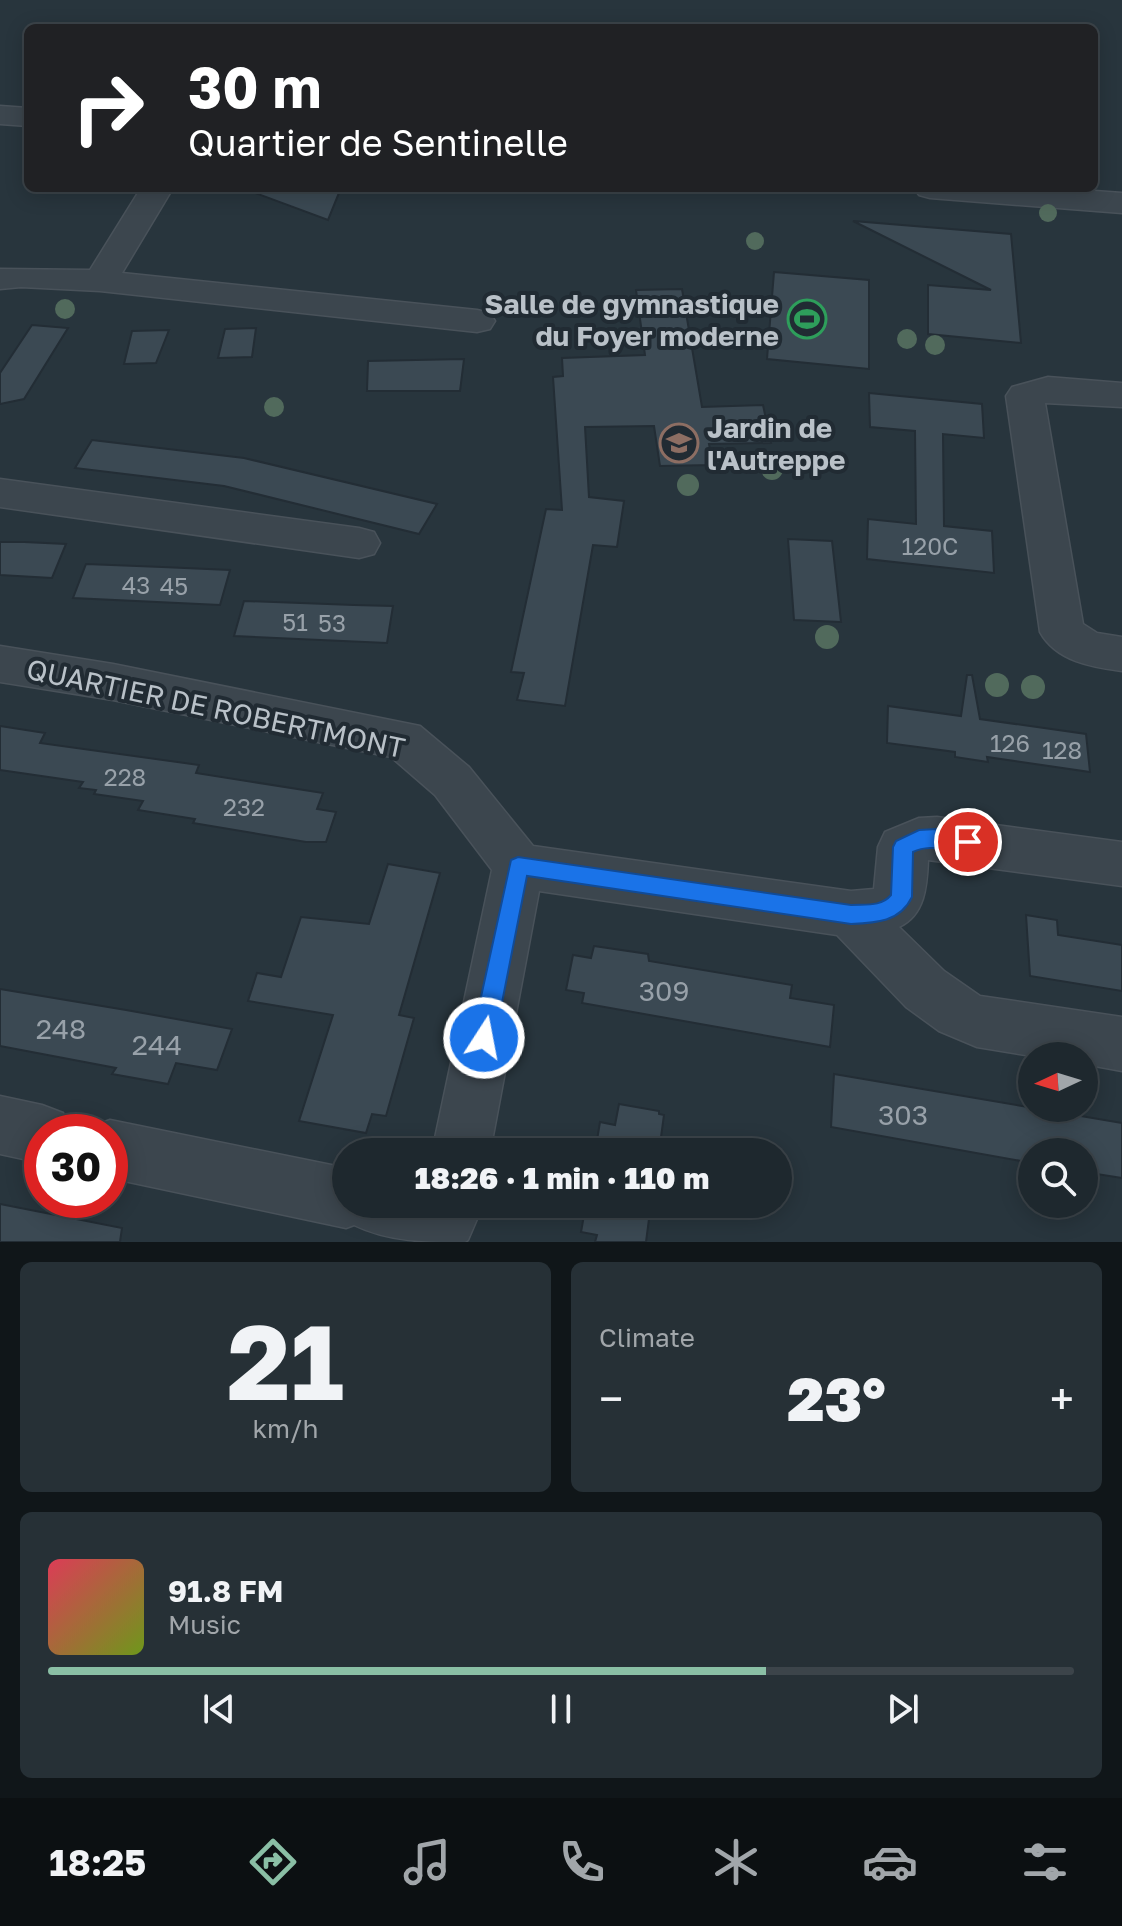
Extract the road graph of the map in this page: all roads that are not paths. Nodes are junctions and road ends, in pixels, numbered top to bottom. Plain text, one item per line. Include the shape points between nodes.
1 (0, 115) edge
2 (24, 117) edge
3 (155, 192) edge
4 (981, 192) edge
5 (1122, 203) edge
6 (0, 279) edge
7 (100, 281) junction
8 (477, 321) dead end
9 (1122, 395) edge
10 (0, 493) edge
11 (359, 543) dead end
12 (1122, 654) edge
13 (0, 664) edge
14 (1122, 864) edge
15 (518, 866) junction
16 (851, 914) junction
17 (1122, 1044) edge
18 (0, 1125) edge
19 (24, 1130) edge
20 (464, 1138) edge
21 (128, 1153) edge
22 (332, 1195) edge

1 - 2 street
3 - 7 street
4 - 5 street
6 - 7 street
7 - 8 street
9 - 12 street via 1048,389 1025,396 1062,632 1092,650
10 - 11 street
13 - 15 street, QUARTIER DE ROBERTMONT via 403,740 449,778
14 - 16 street via 919,839 903,847 901,897 894,908
15 - 16 street
15 - 20 street
16 - 17 street via 943,1004 963,1015
18 - 19 street
21 - 22 street

